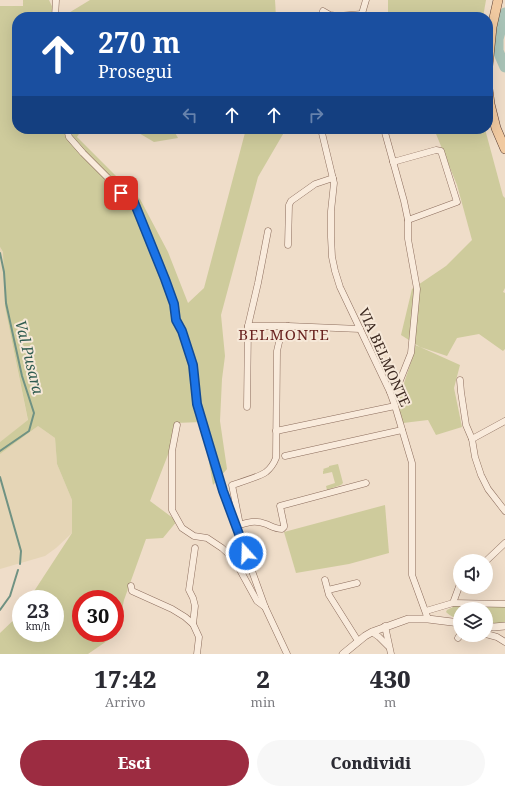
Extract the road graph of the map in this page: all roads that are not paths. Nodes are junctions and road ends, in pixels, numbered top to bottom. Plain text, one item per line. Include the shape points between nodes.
1 (56, 0) edge
2 (366, 0) edge
3 (498, 0) edge
4 (55, 12) edge
5 (363, 12) edge
6 (493, 22) edge
7 (493, 116) edge
8 (68, 134) edge
9 (322, 134) edge
10 (385, 134) edge
11 (505, 149) edge
12 (393, 162) junction
13 (333, 178) junction
14 (408, 220) junction
15 (268, 231) dead end
16 (288, 245) dead end
17 (248, 326) junction
18 (288, 326) junction
19 (360, 329) junction
20 (460, 380) dead end
21 (390, 392) junction
22 (395, 406) junction
23 (247, 407) dead end
24 (505, 422) edge
25 (177, 425) dead end
26 (402, 430) junction
27 (276, 431) junction
28 (472, 439) junction
29 (285, 456) dead end
30 (366, 483) dead end
31 (505, 510) edge
32 (238, 526) junction
33 (505, 544) edge
34 (195, 548) dead end
35 (493, 555) edge
36 (325, 580) dead end
37 (357, 583) dead end
38 (131, 586) dead end
39 (328, 590) junction
40 (453, 603) edge
41 (493, 604) edge
42 (505, 604) edge
43 (265, 607) junction
44 (426, 611) junction
45 (266, 618) dead end
46 (428, 618) junction
47 (272, 621) junction
48 (453, 622) edge
49 (193, 624) junction
50 (385, 626) junction
51 (505, 626) edge
52 (493, 627) edge
53 (372, 632) junction
54 (493, 636) edge
55 (358, 641) junction
56 (505, 642) edge
57 (279, 644) dead end
58 (390, 651) edge
59 (197, 654) edge
60 (283, 654) edge
61 (287, 654) edge
62 (343, 654) edge

1 - 4 street
2 - 5 street
3 - 6 main road
7 - 11 main road
8 - 32 street via 83,154 121,193 134,202 174,304 176,320 193,365 197,404 223,491
9 - 13 street, VIA BELMONTE
10 - 12 street
12 - 14 street
12 - 14 street via 436,150 441,151 457,202
13 - 16 street via 314,184 291,201
13 - 19 street, VIA BELMONTE via 332,257 340,287
14 - 21 street via 408,238 417,289 411,353 399,383
15 - 17 street
17 - 18 street
17 - 23 street
18 - 19 street
18 - 27 street via 280,338 277,351
19 - 21 street, VIA BELMONTE
20 - 28 street via 466,425
21 - 22 street, VIA BELMONTE
22 - 26 street, VIA BELMONTE
22 - 27 street
24 - 28 street
25 - 43 street via 172,451 172,510 182,528 194,536 207,538 234,560 257,601
26 - 29 street
26 - 44 street, VIA BELMONTE via 412,463 412,575
27 - 32 street via 274,463 266,472 232,485
28 - 31 street via 481,475 488,489
30 - 32 street via 280,506 284,525 282,529 251,521
32 - 43 street
33 - 35 street
34 - 49 street via 189,590 195,606
36 - 39 street
37 - 39 street
38 - 49 street via 132,590 172,609
39 - 55 street
40 - 44 street
41 - 42 street
43 - 47 street
44 - 46 street, VIA BELMONTE
45 - 47 street
46 - 48 street
46 - 50 street via 408,619
47 - 61 street
49 - 59 street via 199,637
50 - 53 street
50 - 58 street
51 - 52 street
53 - 55 street
53 - 58 street via 386,642
54 - 56 street
55 - 62 street
57 - 60 street

